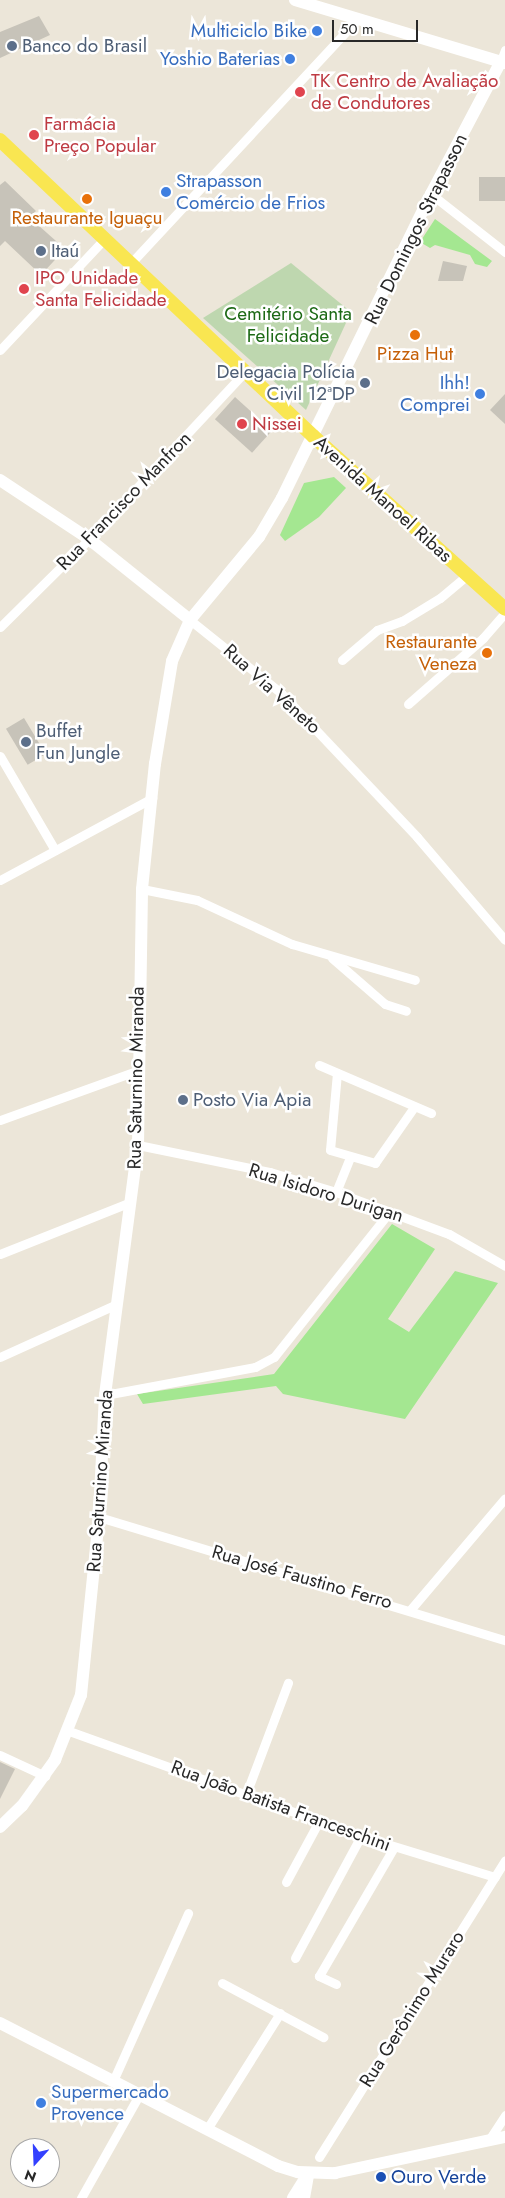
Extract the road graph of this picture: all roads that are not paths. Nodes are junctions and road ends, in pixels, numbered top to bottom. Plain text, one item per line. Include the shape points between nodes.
1 (295, 0) edge
2 (356, 21) junction
3 (505, 50) edge
4 (503, 63) edge
5 (0, 140) edge
6 (431, 194) junction
7 (105, 238) junction
8 (505, 252) edge
9 (131, 263) junction
10 (0, 350) edge
11 (245, 372) junction
12 (313, 436) junction
13 (0, 480) edge
14 (89, 539) junction
15 (467, 575) junction
16 (505, 610) edge
17 (505, 614) edge
18 (190, 620) junction
19 (0, 627) edge
20 (342, 660) dead end
21 (408, 704) dead end
22 (0, 756) edge
23 (152, 798) junction
24 (55, 850) junction
25 (0, 880) edge
26 (142, 888) junction
27 (505, 940) edge
28 (330, 956) junction
29 (415, 980) dead end
30 (406, 1011) dead end
31 (319, 1065) dead end
32 (139, 1070) junction
33 (337, 1073) junction
34 (414, 1107) junction
35 (431, 1113) dead end
36 (0, 1120) edge
37 (138, 1145) junction
38 (350, 1157) junction
39 (336, 1192) junction
40 (131, 1202) junction
41 (390, 1211) junction
42 (0, 1254) edge
43 (505, 1266) edge
44 (117, 1304) junction
45 (0, 1357) edge
46 (105, 1394) junction
47 (505, 1498) edge
48 (99, 1517) junction
49 (411, 1609) junction
50 (505, 1640) edge
51 (288, 1683) dead end
52 (69, 1730) junction
53 (0, 1755) edge
54 (45, 1776) junction
55 (246, 1794) junction
56 (319, 1821) junction
57 (0, 1826) edge
58 (361, 1836) junction
59 (394, 1847) junction
60 (505, 1860) edge
61 (495, 1877) junction
62 (286, 1882) dead end
63 (188, 1913) dead end
64 (295, 1958) dead end
65 (222, 1983) dead end
66 (336, 1984) dead end
67 (280, 2013) junction
68 (0, 2023) edge
69 (323, 2037) dead end
70 (113, 2081) junction
71 (139, 2095) junction
72 (505, 2115) edge
73 (207, 2129) junction
74 (505, 2137) edge
75 (489, 2140) junction
76 (319, 2157) dead end
77 (308, 2174) junction
78 (82, 2198) edge
79 (293, 2198) edge
80 (304, 2198) edge

1 - 2 main road
2 - 4 main road
2 - 9 street
3 - 4 street, Rua Domingos Strapasson
4 - 6 main road, Rua Domingos Strapasson
5 - 7 main road, Avenida Manoel Ribas
6 - 8 street
6 - 12 main road, Rua Domingos Strapasson
7 - 9 main road, Avenida Manoel Ribas
7 - 10 street
9 - 11 main road, Avenida Manoel Ribas
11 - 12 main road, Avenida Manoel Ribas
11 - 14 street, Rua Francisco Manfron
12 - 15 main road, Avenida Manoel Ribas
12 - 18 main road, Rua Saturnino Miranda via 259,537
13 - 14 main road, Rua Via Vêneto
14 - 18 main road, Rua Via Vêneto
14 - 19 street, Rua Francisco Manfron
15 - 16 main road, Avenida Manoel Ribas
15 - 20 street via 440,598 402,621 377,630
17 - 21 street via 483,638
18 - 23 main road, Rua Saturnino Miranda via 168,675
18 - 27 street, Rua Via Vêneto via 282,693 417,837
22 - 24 street
23 - 24 street
23 - 26 main road, Rua Saturnino Miranda
24 - 25 street
26 - 28 street via 197,900 292,944
26 - 32 main road, Rua Saturnino Miranda
28 - 29 street
28 - 30 street via 385,1004
31 - 33 street
32 - 36 street
32 - 37 main road, Rua Saturnino Miranda
33 - 34 street
33 - 38 street via 330,1150
34 - 35 street
34 - 38 street via 375,1163
37 - 39 street, Rua Isidoro Durigan via 270,1172
37 - 40 main road, Rua Saturnino Miranda
38 - 39 street
39 - 41 street, Rua Isidoro Durigan
40 - 42 street
40 - 44 main road, Rua Saturnino Miranda
41 - 43 street, Rua Isidoro Durigan via 449,1234
41 - 46 street via 274,1357 255,1367
44 - 45 street
44 - 46 main road, Rua Saturnino Miranda
46 - 48 main road, Rua Saturnino Miranda
47 - 49 street
48 - 49 street, Rua José Faustino Ferro
48 - 52 main road, Rua Saturnino Miranda via 81,1695
49 - 50 street, Rua José Faustino Ferro
51 - 55 street
52 - 54 main road, Rua Saturnino Miranda
52 - 55 street, Rua João Batista Franceschini
53 - 54 street
54 - 57 main road, Rua Saturnino Miranda
55 - 56 street, Rua João Batista Franceschini
56 - 58 street, Rua João Batista Franceschini
56 - 62 street
58 - 59 street, Rua João Batista Franceschini
58 - 64 street
59 - 61 street, Rua João Batista Franceschini
59 - 66 street via 319,1976
60 - 61 street, Rua Gerônimo Muraro
61 - 76 street, Rua Gerônimo Muraro
63 - 70 street
65 - 67 street
67 - 69 street
67 - 73 street
68 - 70 main road
70 - 71 main road
71 - 73 main road
71 - 78 street
72 - 75 street
73 - 77 main road via 278,2166
74 - 75 main road
75 - 77 main road via 335,2173
77 - 79 main road
77 - 80 main road

